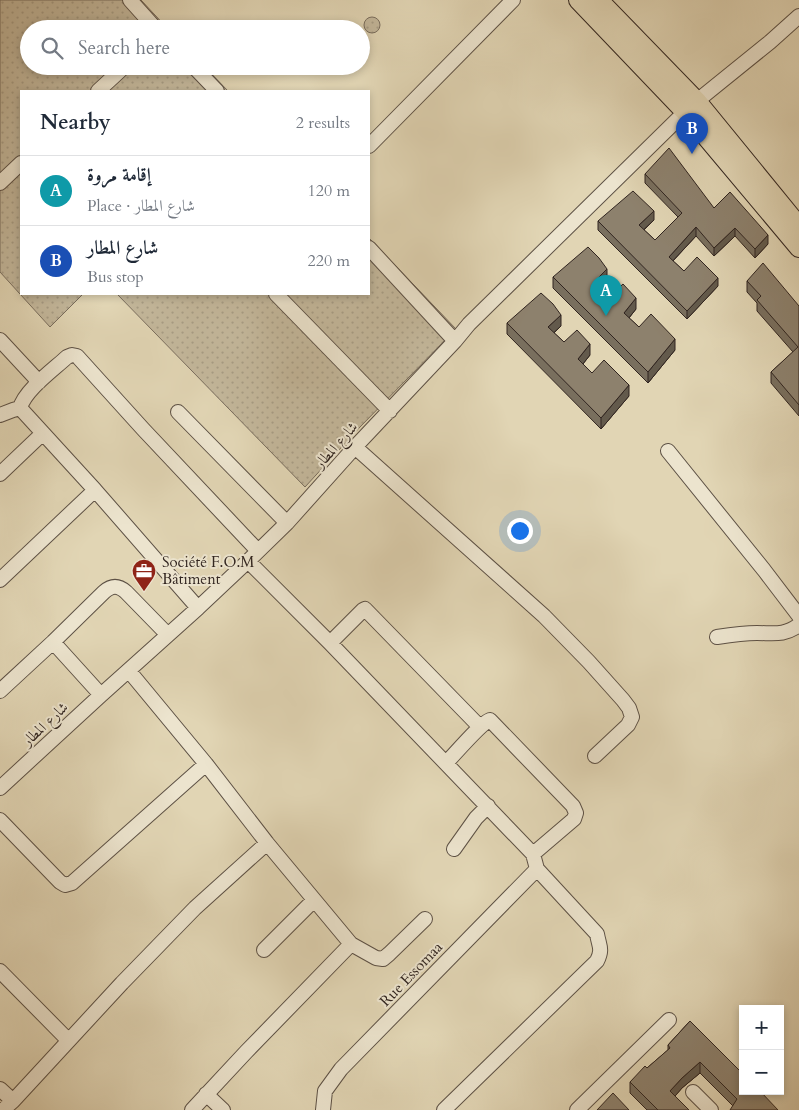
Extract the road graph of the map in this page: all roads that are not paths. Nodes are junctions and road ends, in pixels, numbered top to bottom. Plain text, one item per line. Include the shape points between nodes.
1 (130, 0) edge
2 (513, 0) edge
3 (578, 0) edge
4 (599, 0) edge
5 (799, 16) edge
6 (148, 20) edge
7 (115, 75) edge
8 (202, 75) edge
9 (99, 90) edge
10 (216, 90) edge
11 (691, 107) junction
12 (370, 145) edge
13 (20, 164) edge
14 (0, 183) edge
15 (799, 226) edge
16 (799, 248) edge
17 (370, 249) edge
18 (277, 295) edge
19 (0, 340) edge
20 (455, 342) junction
21 (39, 382) junction
22 (20, 408) junction
23 (390, 411) junction
24 (178, 412) dead end
25 (0, 415) edge
26 (43, 433) junction
27 (355, 447) junction
28 (668, 451) dead end
29 (0, 474) edge
30 (95, 490) junction
31 (286, 524) junction
32 (253, 556) junction
33 (0, 580) edge
34 (198, 608) junction
35 (799, 616) edge
36 (799, 626) edge
37 (168, 635) junction
38 (717, 637) dead end
39 (53, 642) junction
40 (330, 643) junction
41 (129, 670) junction
42 (0, 691) edge
43 (101, 695) junction
44 (480, 727) junction
45 (595, 756) dead end
46 (446, 763) junction
47 (206, 764) junction
48 (0, 788) edge
49 (488, 806) junction
50 (0, 820) edge
51 (267, 843) junction
52 (454, 849) dead end
53 (534, 854) junction
54 (537, 869) junction
55 (314, 900) junction
56 (425, 919) dead end
57 (351, 944) junction
58 (264, 950) dead end
59 (0, 971) edge
60 (669, 1020) dead end
61 (68, 1040) junction
62 (0, 1089) edge
63 (693, 1092) dead end
64 (206, 1094) junction
65 (8, 1106) edge
66 (192, 1110) edge
67 (223, 1110) edge
68 (323, 1110) edge
69 (444, 1110) edge
70 (577, 1110) edge
71 (711, 1110) edge

1 - 6 street
2 - 12 street
3 - 11 main road
4 - 11 main road
5 - 11 street, شارع المطار
7 - 9 street
8 - 10 street
11 - 15 main road
11 - 16 main road
11 - 20 street, شارع المطار
13 - 14 street
17 - 20 street
18 - 23 street
19 - 21 street
20 - 23 street, شارع المطار
21 - 22 street via 23,398
21 - 32 street via 67,357 77,356
22 - 25 street
22 - 26 street
23 - 27 street, شارع المطار
24 - 31 street
26 - 29 street
26 - 30 street
27 - 31 street, شارع المطار
27 - 45 street via 544,616 623,700 632,717 628,726
28 - 35 street
30 - 33 street
30 - 34 street
31 - 32 street, شارع المطار
32 - 34 street, شارع المطار
32 - 40 street
34 - 37 street, شارع المطار
36 - 38 street via 784,634
37 - 39 street via 126,592 114,586
37 - 41 street, شارع المطار
39 - 42 street
39 - 43 street
40 - 44 street via 365,609
40 - 46 street
41 - 43 street, شارع المطار
41 - 47 street
43 - 48 street, شارع المطار
44 - 46 street
44 - 53 street via 490,720 573,806 576,813 574,819
46 - 49 street
47 - 50 street via 72,883 65,885
47 - 51 street
49 - 52 street
49 - 53 street
51 - 55 street
51 - 61 street via 195,908
53 - 54 street
54 - 68 street, Rue Essomaa via 341,1069 325,1091
54 - 69 street via 597,934 600,955
55 - 57 street
55 - 58 street
56 - 57 street via 383,958 376,958
57 - 64 street
59 - 61 street
60 - 70 street
61 - 65 street
62 - 65 street
63 - 71 street
64 - 66 street
64 - 67 street

